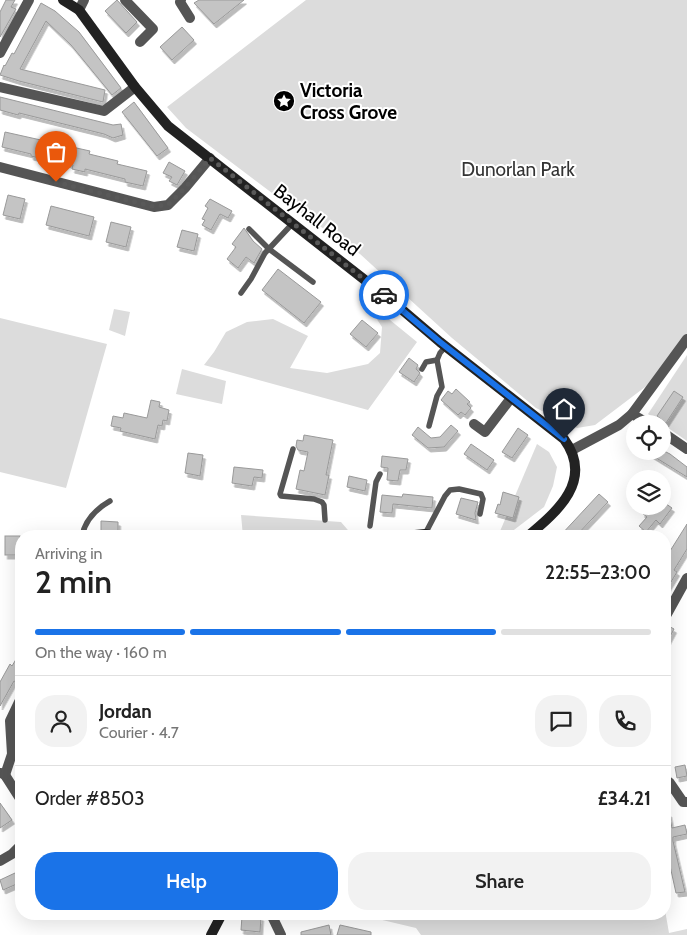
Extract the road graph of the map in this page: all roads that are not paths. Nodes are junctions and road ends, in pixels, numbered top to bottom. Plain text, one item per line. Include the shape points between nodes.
1 (30, 0) edge
2 (63, 0) edge
3 (84, 0) edge
4 (125, 0) edge
5 (181, 0) edge
6 (79, 10) junction
7 (190, 18) dead end
8 (140, 42) dead end
9 (0, 53) edge
10 (0, 86) edge
11 (135, 88) junction
12 (210, 158) junction
13 (0, 167) edge
14 (293, 223) junction
15 (249, 229) dead end
16 (269, 249) junction
17 (312, 282) dead end
18 (241, 293) dead end
19 (687, 339) edge
20 (446, 346) junction
21 (437, 360) junction
22 (422, 370) dead end
23 (511, 398) junction
24 (632, 414) joint
25 (474, 424) dead end
26 (429, 426) dead end
27 (671, 438) edge
28 (293, 449) dead end
29 (687, 449) edge
30 (572, 450) junction
31 (380, 474) dead end
32 (110, 501) dead end
33 (480, 514) dead end
34 (325, 520) dead end
35 (370, 526) dead end
36 (83, 530) edge
37 (432, 530) edge
38 (536, 530) edge
39 (687, 578) edge
40 (671, 607) edge
41 (15, 711) edge
42 (2, 776) edge
43 (671, 784) edge
44 (15, 792) edge
45 (687, 802) edge
46 (15, 851) edge
47 (0, 861) edge
48 (219, 920) edge
49 (274, 920) edge
50 (211, 935) edge
51 (281, 935) edge

1 - 9 street
2 - 6 street, Bayhall Road
3 - 6 street
4 - 8 street via 153,30
5 - 7 street
6 - 11 street, Bayhall Road
10 - 11 street via 104,111
11 - 12 street, Bayhall Road via 168,126
12 - 13 street via 168,205 154,207
12 - 14 street, Bayhall Road
14 - 16 lane
14 - 20 street, Bayhall Road
15 - 16 lane
16 - 17 lane
16 - 18 lane
19 - 24 street
20 - 21 lane
20 - 23 street, Bayhall Road
21 - 22 lane via 426,362
21 - 26 lane via 442,387
23 - 25 street via 485,432
23 - 30 street, Bayhall Road via 564,439
24 - 30 street via 619,425
27 - 29 street
28 - 34 lane via 280,494 319,500 324,505
30 - 38 street via 574,478 568,497
31 - 35 lane
32 - 36 lane via 98,508
33 - 37 lane via 481,494 450,490
39 - 40 street
41 - 42 street via 10,721 12,754
42 - 44 street
43 - 45 street via 683,802
46 - 47 street
48 - 50 street
49 - 51 street

